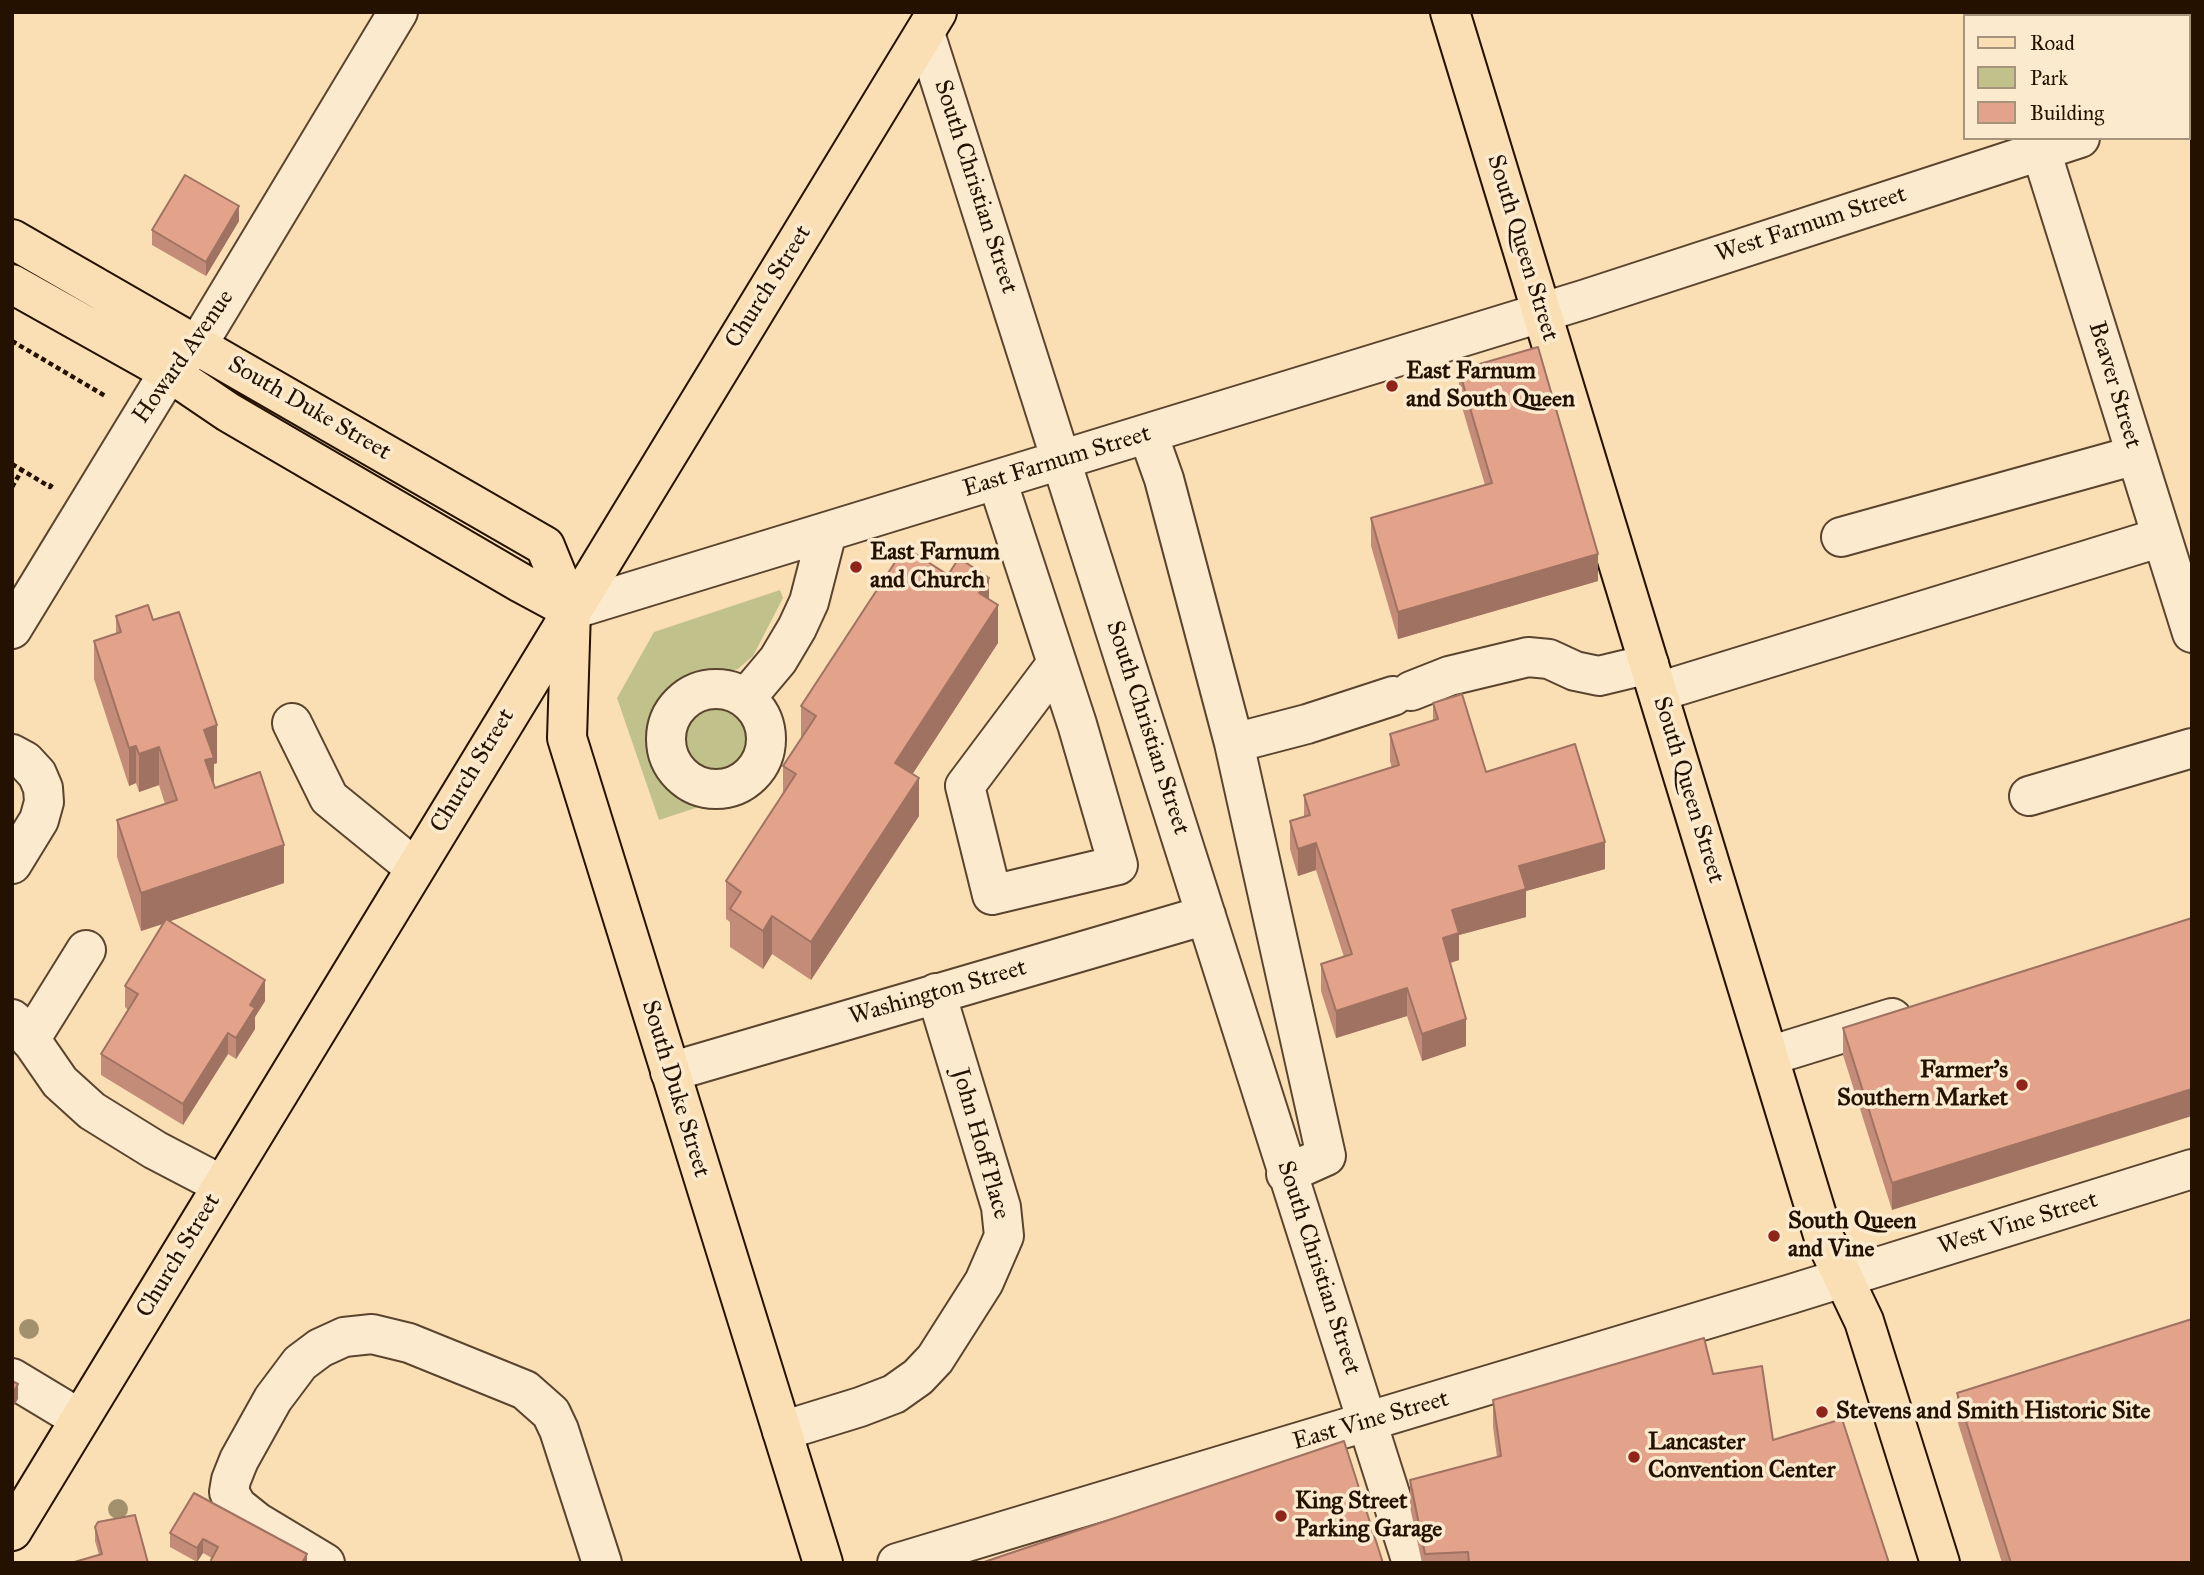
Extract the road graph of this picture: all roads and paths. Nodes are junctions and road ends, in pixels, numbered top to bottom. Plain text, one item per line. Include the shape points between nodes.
1 (398, 12) edge
2 (1450, 12) edge
3 (931, 22) edge
4 (2066, 140) edge
5 (2038, 144) edge
6 (12, 239) edge
7 (12, 284) edge
8 (1542, 313) junction
9 (12, 341) edge
10 (198, 344) junction
11 (169, 372) junction
12 (100, 407) dead end
13 (1148, 434) junction
14 (2136, 455) junction
15 (1062, 460) junction
16 (12, 464) edge
17 (23, 470) junction
18 (57, 475) dead end
19 (997, 480) junction
20 (12, 487) edge
21 (827, 532) junction
22 (1841, 537) dead end
23 (2173, 547) edge
24 (571, 610) junction
25 (12, 629) edge
26 (2192, 632) edge
27 (1057, 663) junction
28 (1653, 678) junction
29 (746, 698) dead end
30 (292, 723) dead end
31 (1234, 743) junction
32 (2192, 748) edge
33 (12, 754) edge
34 (2029, 796) dead end
35 (12, 864) edge
36 (415, 867) junction
37 (1206, 915) junction
38 (86, 950) dead end
39 (936, 993) junction
40 (1927, 1007) edge
41 (21, 1030) edge
42 (1769, 1056) junction
43 (670, 1072) junction
44 (2192, 1169) edge
45 (1286, 1174) junction
46 (222, 1185) junction
47 (1844, 1278) junction
48 (12, 1378) edge
49 (80, 1419) junction
50 (1369, 1422) junction
51 (782, 1431) junction
52 (12, 1531) edge
53 (325, 1563) edge
54 (602, 1563) edge
55 (823, 1563) edge
56 (897, 1563) edge
57 (1412, 1563) edge
58 (1940, 1563) edge

1 - 10 street, Howard Avenue
2 - 8 main road, South Queen Street
3 - 15 street, South Christian Street
3 - 24 main road, Church Street
4 - 5 street, West Farnum Street
5 - 8 street, West Farnum Street
5 - 14 street, Beaver Street
6 - 10 main road, South Duke Street
7 - 11 main road, South Duke Street
8 - 13 street, East Farnum Street
8 - 28 main road, South Queen Street
9 - 12 path via 108,396
10 - 11 street, Howard Avenue
10 - 24 main road, South Duke Street via 545,546
11 - 24 main road, South Duke Street via 228,412
11 - 25 street, Howard Avenue
13 - 15 street, East Farnum Street
13 - 31 street
14 - 22 street
14 - 23 street, Beaver Street
15 - 19 street, East Farnum Street
15 - 37 street, South Christian Street
16 - 17 path
17 - 18 path via 50,487
17 - 20 path
19 - 21 street, East Farnum Street
19 - 27 street
21 - 24 street, East Farnum Street
21 - 29 street via 809,602 797,628
23 - 26 street, Beaver Street
23 - 28 street
24 - 36 main road, Church Street
24 - 43 main road, South Duke Street via 567,738
27 - 27 street via 1118,865 992,895 965,786
28 - 31 street via 1599,676 1528,657 1449,676 1307,724
28 - 42 main road, South Queen Street
30 - 36 street via 329,798
31 - 45 street via 1326,1156
32 - 34 street
33 - 35 street via 37,774 44,802 39,820
36 - 46 main road, Church Street
37 - 39 street, Washington Street
37 - 45 street, South Christian Street
38 - 41 street
39 - 43 street, Washington Street
39 - 51 street, John Hoff Place via 1001,1207 1004,1236 984,1282 918,1377 894,1394
40 - 42 street
41 - 46 street via 60,1082 93,1111
42 - 47 main road, South Queen Street via 1823,1235
43 - 51 main road, South Duke Street
44 - 47 street, West Vine Street
45 - 50 street, South Christian Street
46 - 49 main road, Church Street
47 - 50 street, East Vine Street
47 - 58 main road, South Queen Street via 1864,1321
48 - 49 street
49 - 52 main road, Church Street
50 - 56 street, East Vine Street
50 - 57 street, South Christian Street
51 - 55 main road, South Duke Street
53 - 54 street via 237,1506 229,1492 230,1480 273,1399 300,1363 344,1337 372,1334 409,1343 525,1390 551,1413

